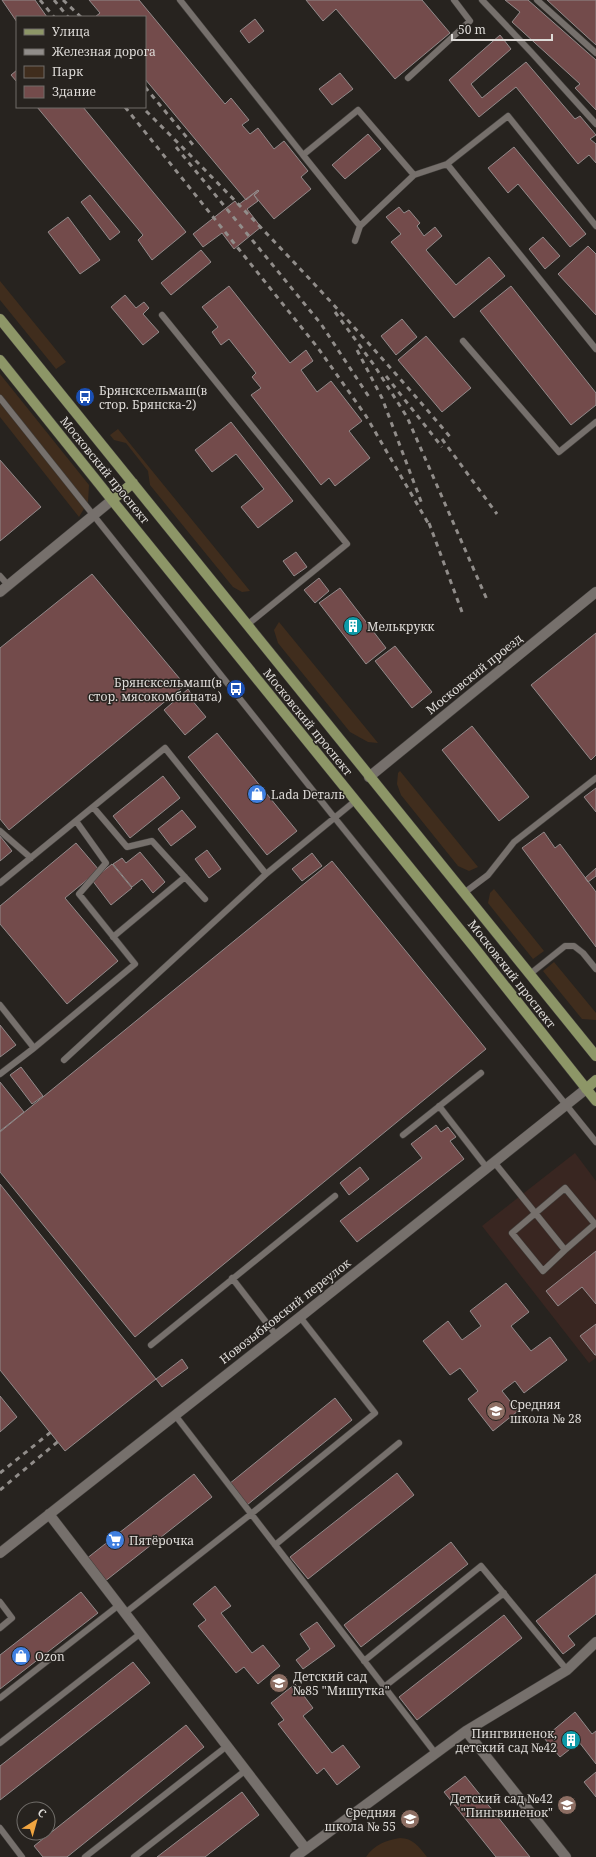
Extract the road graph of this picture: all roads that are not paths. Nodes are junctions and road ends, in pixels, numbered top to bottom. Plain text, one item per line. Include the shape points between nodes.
1 (180, 0) edge
2 (454, 0) edge
3 (482, 0) edge
4 (537, 0) edge
5 (596, 54) edge
6 (408, 78) dead end
7 (596, 124) edge
8 (303, 155) junction
9 (447, 164) junction
10 (414, 175) junction
11 (360, 226) junction
12 (596, 226) edge
13 (355, 241) dead end
14 (162, 315) dead end
15 (0, 319) edge
16 (463, 341) dead end
17 (596, 349) edge
18 (0, 360) edge
19 (0, 398) edge
20 (596, 422) edge
21 (133, 483) junction
22 (112, 500) junction
23 (94, 515) junction
24 (0, 576) edge
25 (4, 589) edge
26 (596, 592) edge
27 (247, 625) junction
28 (370, 777) junction
29 (596, 778) edge
30 (355, 801) junction
31 (93, 807) junction
32 (334, 817) junction
33 (76, 821) junction
34 (0, 831) edge
35 (31, 858) junction
36 (266, 874) junction
37 (185, 877) junction
38 (0, 882) edge
39 (464, 893) junction
40 (205, 900) dead end
41 (113, 937) junction
42 (596, 969) edge
43 (530, 974) junction
44 (0, 1005) edge
45 (34, 1048) junction
46 (596, 1056) edge
47 (64, 1060) dead end
48 (481, 1073) dead end
49 (0, 1074) edge
50 (596, 1080) edge
51 (586, 1089) junction
52 (596, 1101) edge
53 (566, 1105) junction
54 (439, 1106) junction
55 (403, 1135) dead end
56 (596, 1142) edge
57 (490, 1164) junction
58 (335, 1196) dead end
59 (536, 1214) junction
60 (565, 1250) junction
61 (232, 1278) junction
62 (300, 1317) junction
63 (276, 1335) junction
64 (151, 1345) dead end
65 (174, 1415) junction
66 (399, 1443) dead end
67 (49, 1514) junction
68 (251, 1514) junction
69 (275, 1545) junction
70 (0, 1553) edge
71 (504, 1593) junction
72 (0, 1602) edge
73 (119, 1605) junction
74 (125, 1614) junction
75 (0, 1628) edge
76 (141, 1633) junction
77 (596, 1642) edge
78 (364, 1661) junction
79 (567, 1670) junction
80 (384, 1687) junction
81 (0, 1698) edge
82 (466, 1731) junction
83 (0, 1742) edge
84 (227, 1746) junction
85 (436, 1754) junction
86 (246, 1770) junction
87 (0, 1828) edge
88 (306, 1849) junction
89 (22, 1857) edge
90 (85, 1857) edge
91 (134, 1857) edge
92 (295, 1857) edge
93 (566, 1857) edge

1 - 8 lane
2 - 6 lane via 470,21
3 - 7 lane
4 - 5 lane
8 - 10 lane via 358,110
8 - 11 lane
9 - 10 lane
9 - 12 lane via 508,116
9 - 17 lane
10 - 11 lane
11 - 13 lane
14 - 27 lane via 347,544
15 - 21 main road, Московский проспект
16 - 20 lane via 559,452
18 - 22 main road, Московский проспект
19 - 23 lane
21 - 22 main road
21 - 27 main road, Московский проспект
22 - 23 street
22 - 30 main road, Московский проспект
23 - 25 street
23 - 32 lane
24 - 25 lane
26 - 28 street, Московский проезд
27 - 28 main road, Московский проспект
28 - 39 main road, Московский проспект
29 - 39 lane via 514,842 488,875
30 - 32 lane
30 - 51 main road, Московский проспект
31 - 33 lane
31 - 36 lane via 165,748
31 - 37 lane via 127,847 152,840
32 - 36 lane
32 - 53 lane
33 - 35 lane
33 - 41 lane via 106,863 79,894
34 - 35 lane
35 - 38 lane
36 - 47 lane
37 - 40 lane
37 - 41 lane
39 - 43 main road, Московский проспект
41 - 45 lane via 135,964
42 - 43 lane via 574,946 565,946
43 - 46 main road, Московский проспект
44 - 45 lane
45 - 49 lane
48 - 54 lane
50 - 51 main road
51 - 52 main road, Московский проспект
51 - 53 street, Новозыбковский переулок
53 - 56 lane
53 - 57 street, Новозыбковский переулок
54 - 55 lane
54 - 57 lane
57 - 59 lane
57 - 62 street, Новозыбковский переулок
58 - 61 lane
59 - 60 lane
59 - 60 lane via 512,1233 543,1272
59 - 60 lane via 566,1188 595,1224
61 - 63 lane
61 - 64 lane
62 - 63 street, Новозыбковский переулок
62 - 68 lane via 374,1413
63 - 65 street, Новозыбковский переулок
65 - 67 street, Новозыбковский переулок
65 - 68 lane
66 - 69 lane
67 - 70 street, Новозыбковский переулок
67 - 73 street
68 - 69 lane
68 - 74 lane
69 - 78 lane
71 - 78 lane via 481,1566
71 - 79 lane
71 - 80 lane
72 - 75 lane via 12,1618
73 - 74 street
73 - 81 lane
74 - 76 street
76 - 83 lane
76 - 84 street
77 - 79 street
78 - 80 lane
79 - 82 street
80 - 85 lane
82 - 85 street
82 - 93 street
84 - 86 street
84 - 90 lane
85 - 88 street
86 - 88 street
86 - 91 lane
87 - 89 lane
88 - 92 street

